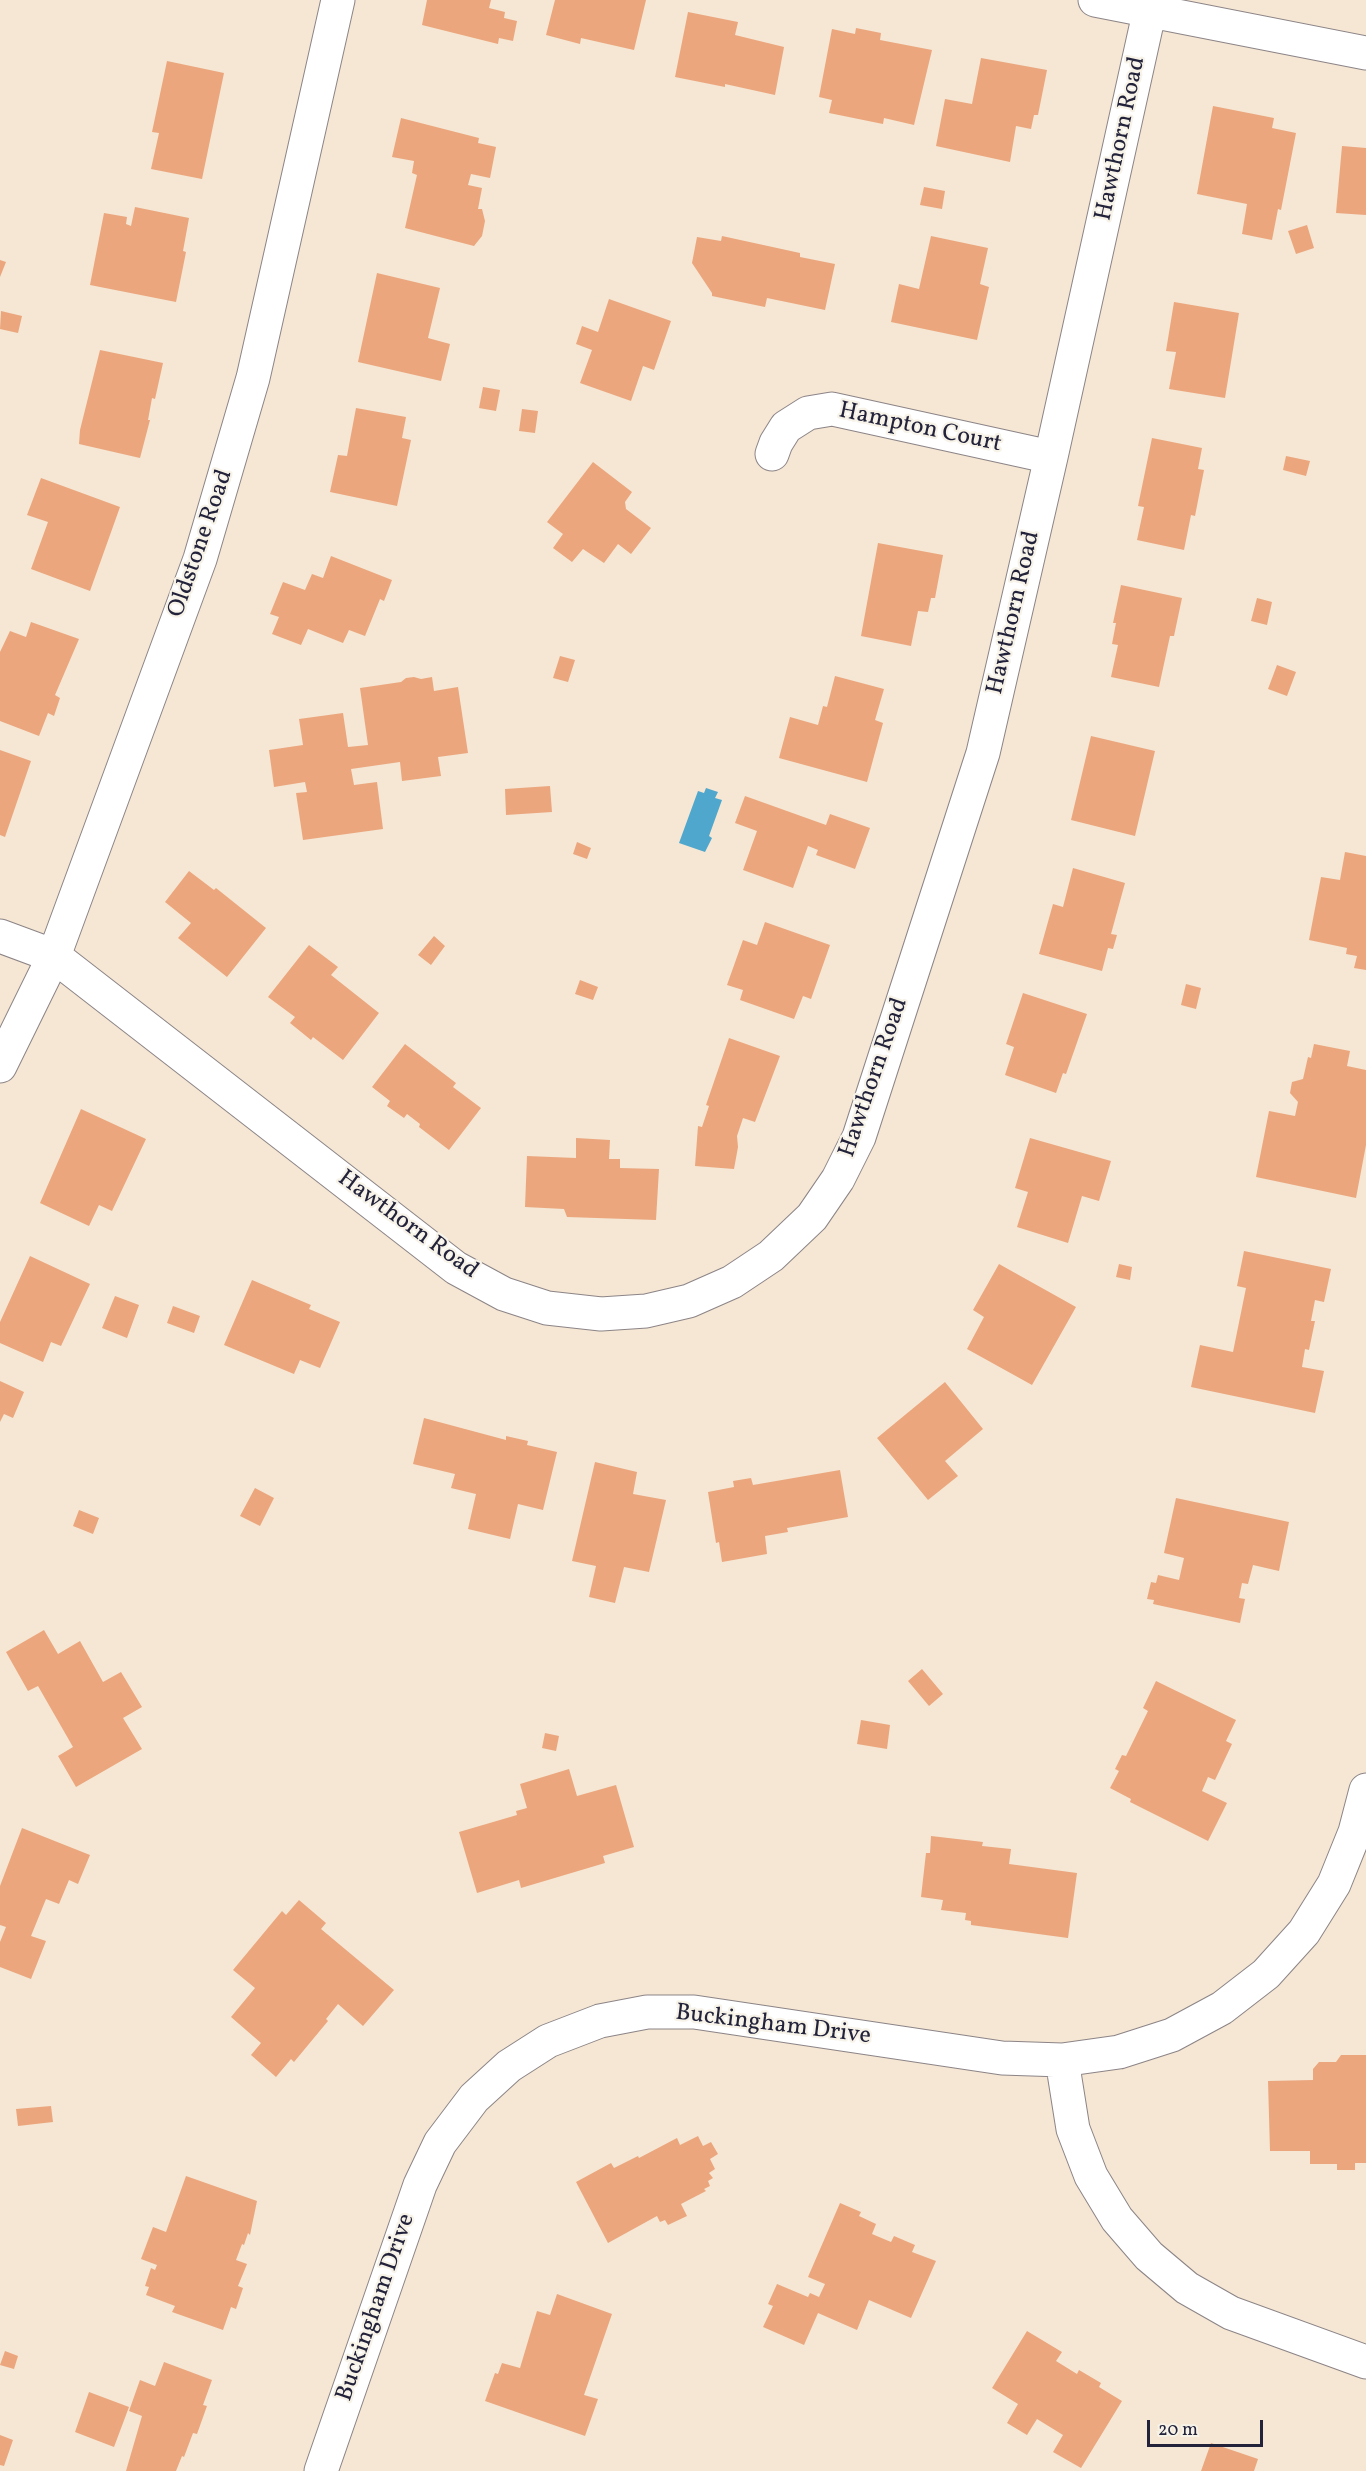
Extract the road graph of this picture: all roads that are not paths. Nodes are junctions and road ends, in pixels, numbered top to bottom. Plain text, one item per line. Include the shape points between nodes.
1 (338, 0) edge
2 (1095, 0) edge
3 (1151, 6) edge
4 (1366, 53) edge
5 (772, 454) dead end
6 (1051, 457) junction
7 (0, 936) edge
8 (54, 956) junction
9 (0, 1066) edge
10 (1366, 1790) edge
11 (1062, 2060) junction
12 (1366, 2362) edge
13 (321, 2471) edge

1 - 8 street, Oldstone Road via 253,378 228,469 200,559
2 - 3 street
3 - 4 street
3 - 6 street, Hawthorn Road
5 - 6 street, Hampton Court via 786,427 808,413 832,409
6 - 8 street, Hawthorn Road via 983,753 859,1137 838,1179 812,1217 771,1256 732,1282 689,1300 646,1311 601,1314 547,1308 504,1294 456,1268
7 - 8 street, Hawthorn Road
8 - 9 street, Oldstone Road
10 - 11 street, Buckingham Drive via 1355,1832 1334,1884 1304,1932 1266,1974 1222,2008 1172,2035 1119,2052
11 - 12 street via 1073,2129 1091,2175 1117,2218 1149,2256 1187,2288 1231,2313
11 - 13 street, Buckingham Drive via 1002,2058 694,2012 647,2012 600,2021 549,2041 509,2066 474,2098 440,2143 420,2185

